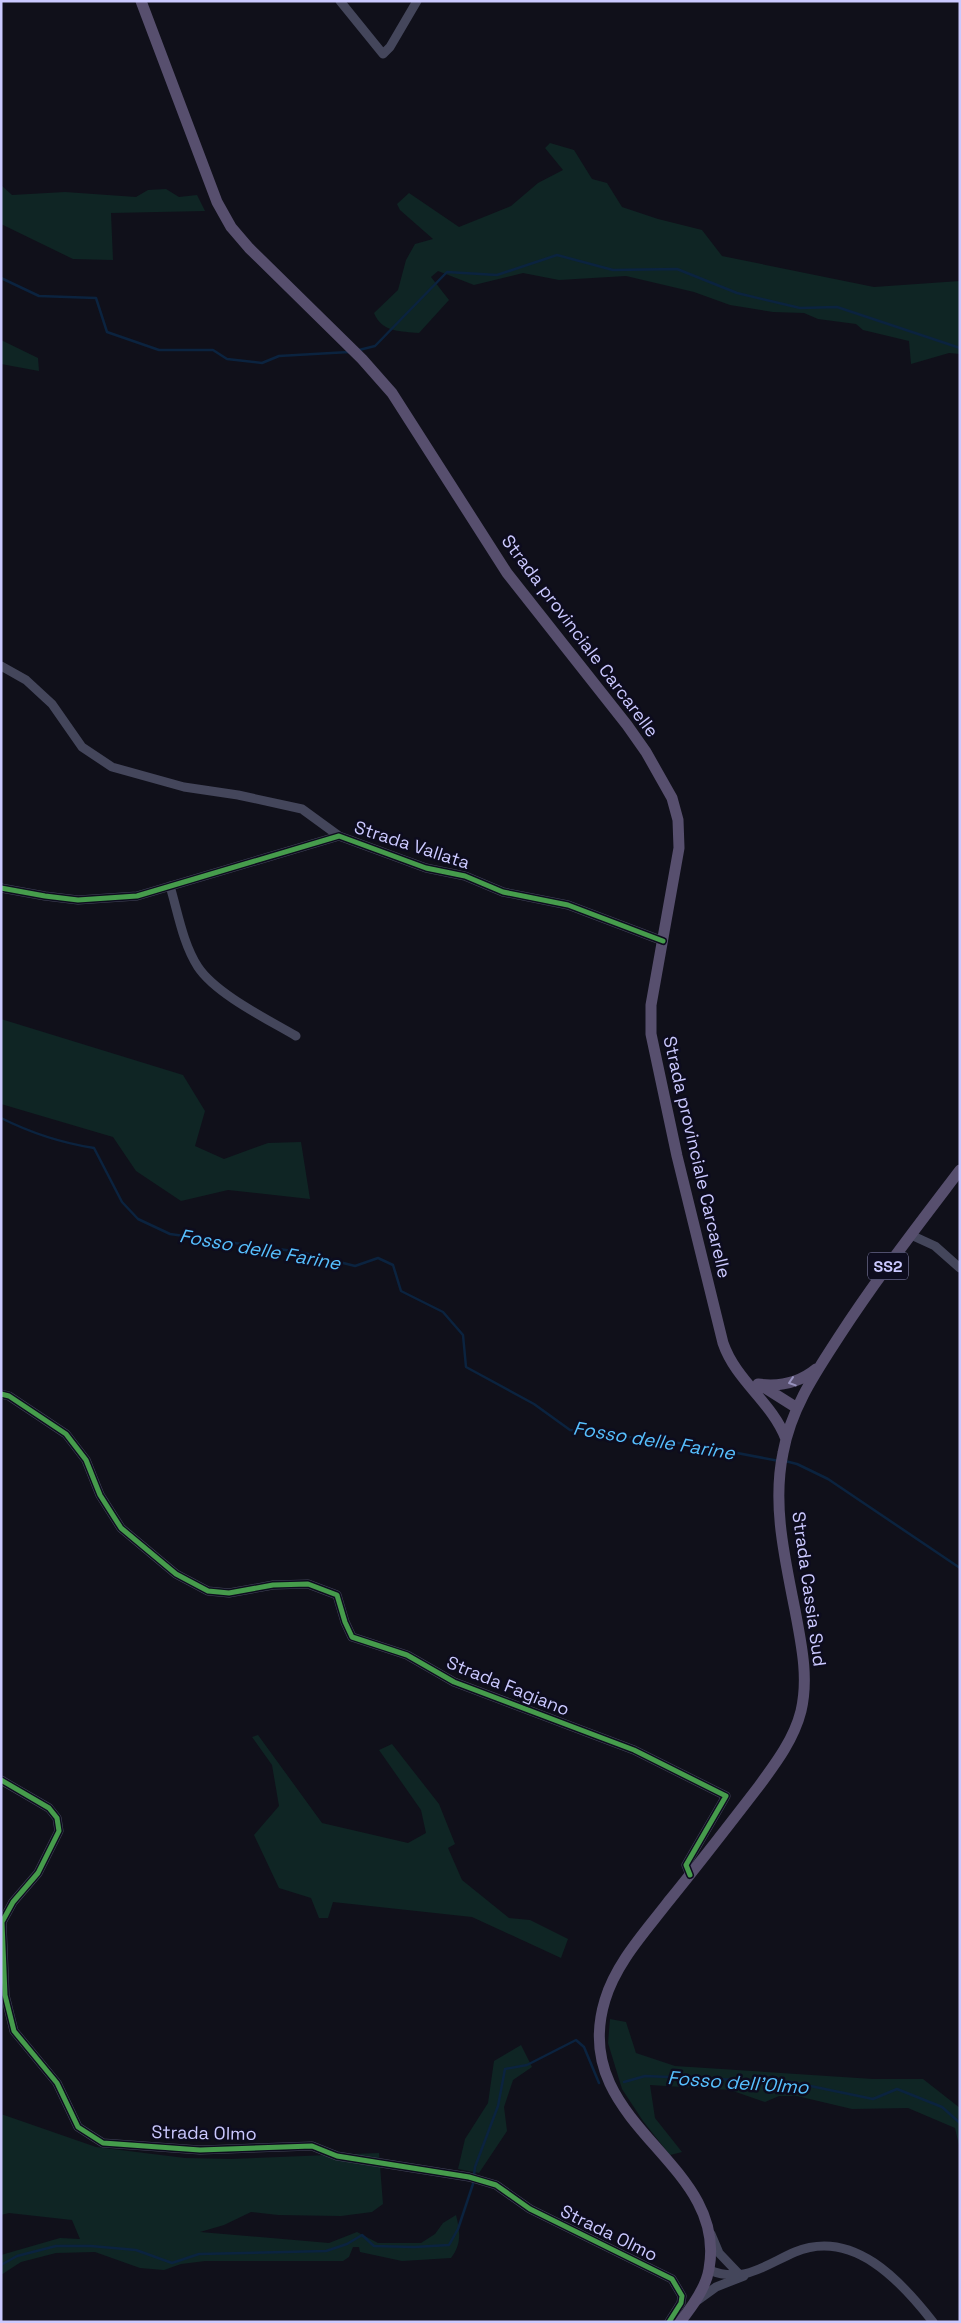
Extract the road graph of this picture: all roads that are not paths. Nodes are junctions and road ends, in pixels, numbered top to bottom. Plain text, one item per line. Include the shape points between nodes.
1 (140, 1) edge
2 (340, 1) edge
3 (418, 1) edge
4 (1, 666) edge
5 (339, 836) junction
6 (170, 886) junction
7 (1, 888) edge
8 (663, 941) junction
9 (296, 1036) dead end
10 (960, 1170) edge
11 (910, 1236) junction
12 (960, 1268) edge
13 (821, 1364) junction
14 (742, 1378) junction
15 (758, 1384) junction
16 (1, 1394) edge
17 (761, 1398) junction
18 (797, 1408) junction
19 (786, 1439) junction
20 (1, 1780) edge
21 (690, 1875) junction
22 (709, 2228) junction
23 (709, 2270) junction
24 (756, 2272) junction
25 (739, 2274) junction
26 (691, 2308) junction
27 (669, 2322) edge
28 (680, 2322) edge
29 (933, 2322) edge

1 - 8 main road, Strada provinciale Carcarelle via 224,214 249,248 383,381 507,573 628,725 666,787 678,820 680,839
2 - 3 street via 383,54 390,48
4 - 5 street via 26,680 52,704 82,747 112,767 184,787 302,809
5 - 6 street, Strada Vallata
5 - 8 street, Strada Vallata via 426,868 465,876 503,892 568,905
6 - 7 street, Strada Vallata via 137,896 78,900
6 - 9 street via 198,967 224,992
8 - 14 main road, Strada provinciale Carcarelle via 651,1005 651,1034 723,1343
10 - 11 main road, Strada Cassia Sud / SS2
11 - 12 street via 935,1246
11 - 13 main road, Strada Cassia Sud / SS2
13 -> 15 main road via 806,1376 789,1383 774,1386
13 - 18 main road, Strada Cassia Sud / SS2
14 - 15 main road
14 - 17 main road, Strada provinciale Carcarelle
15 - 18 main road
16 - 21 street, Strada Fagiano via 66,1434 86,1460 100,1495 121,1528 176,1574 208,1591 229,1593 273,1585 308,1584 337,1595 352,1637 407,1655 454,1682 634,1750 726,1796 686,1865
17 - 18 main road via 776,1405
17 - 19 main road, Strada provinciale Carcarelle
18 - 19 main road, Strada Cassia Sud / SS2
19 - 21 main road, Strada Cassia Sud / SS2 via 780,1471 779,1513 803,1652 804,1695 792,1735 779,1760
20 - 27 street, Strada Olmo via 49,1808 57,1818 59,1831 38,1873 13,1902 2,1922 5,1994 14,2031 57,2083 78,2127 103,2143 200,2150 312,2146 337,2156 496,2185 530,2209 672,2278 682,2296 681,2304
21 - 22 main road, Strada Cassia Sud / SS2 via 623,1963 605,2000 601,2054 623,2108 685,2181 706,2216
22 - 23 main road, Strada Cassia Sud / SS2
22 - 25 street via 719,2252
23 - 25 street via 722,2269
23 - 26 main road, Strada Cassia Sud / SS2
24 - 25 street
24 - 26 street via 716,2286
24 - 29 street via 796,2251 818,2246 848,2249 896,2278
26 - 28 main road, Strada Cassia Sud / SS2

